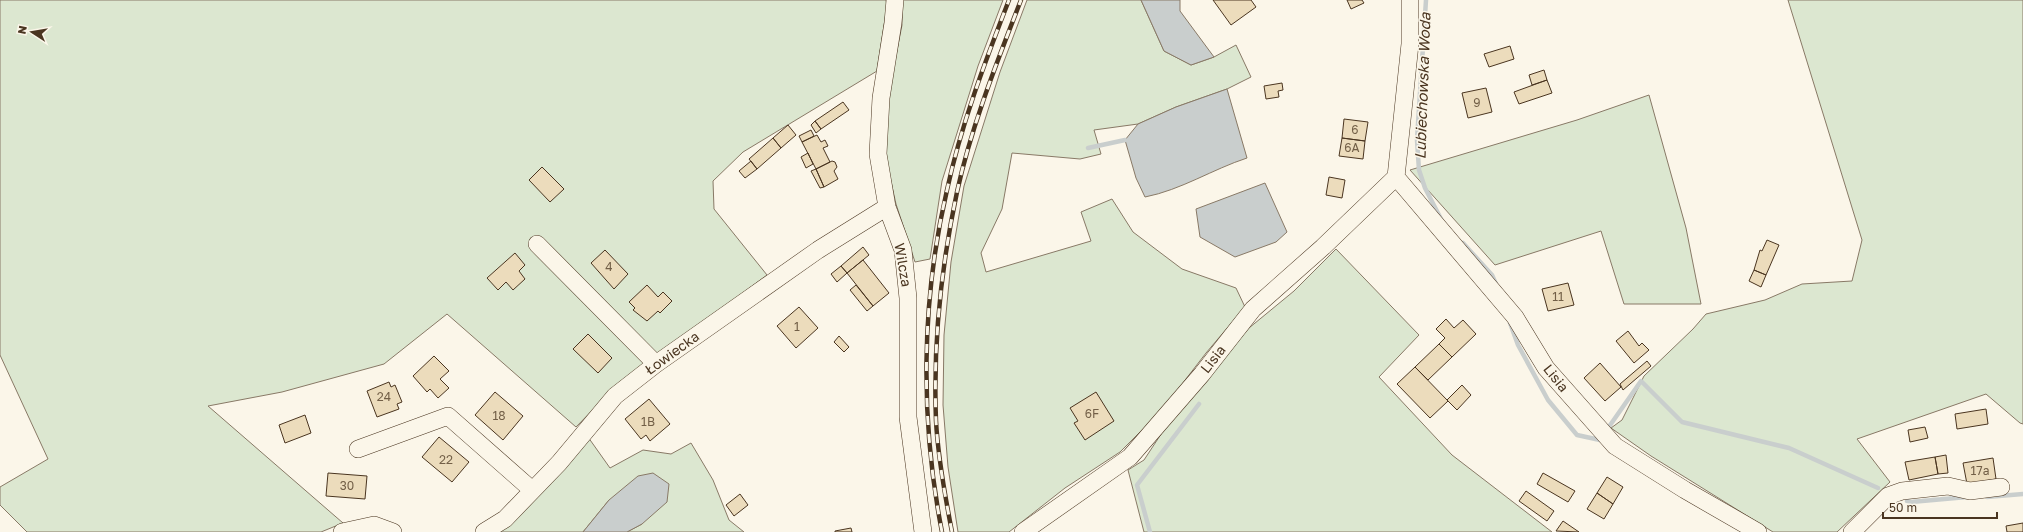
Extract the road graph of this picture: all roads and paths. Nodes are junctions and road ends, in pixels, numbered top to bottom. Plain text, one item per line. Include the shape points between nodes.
1 (895, 0) edge
2 (1410, 0) edge
3 (1396, 177) junction
4 (887, 207) junction
5 (537, 244) dead end
6 (656, 364) junction
7 (358, 449) dead end
8 (2001, 487) dead end
9 (532, 490) junction
10 (342, 532) edge
11 (393, 532) edge
12 (484, 532) edge
13 (923, 532) edge
14 (1023, 532) edge
15 (1758, 532) edge
16 (1852, 532) edge

1 - 4 street, Wilcza via 894,23 878,127 878,154
2 - 3 street via 1410,44
3 - 14 street, Lisia via 1324,247 1253,309 1202,374 1130,457
3 - 15 street, Lisia via 1516,317 1546,368 1614,446
4 - 6 street, Łowiecka via 818,250
4 - 13 street, Wilcza via 903,250 908,298 908,417
5 - 6 street
6 - 9 street, Łowiecka via 615,396 559,463
7 - 9 street via 448,416
8 - 16 street via 1970,491 1948,486 1902,491 1888,496
9 - 12 street, Łowiecka via 505,519
10 - 11 street via 374,524

